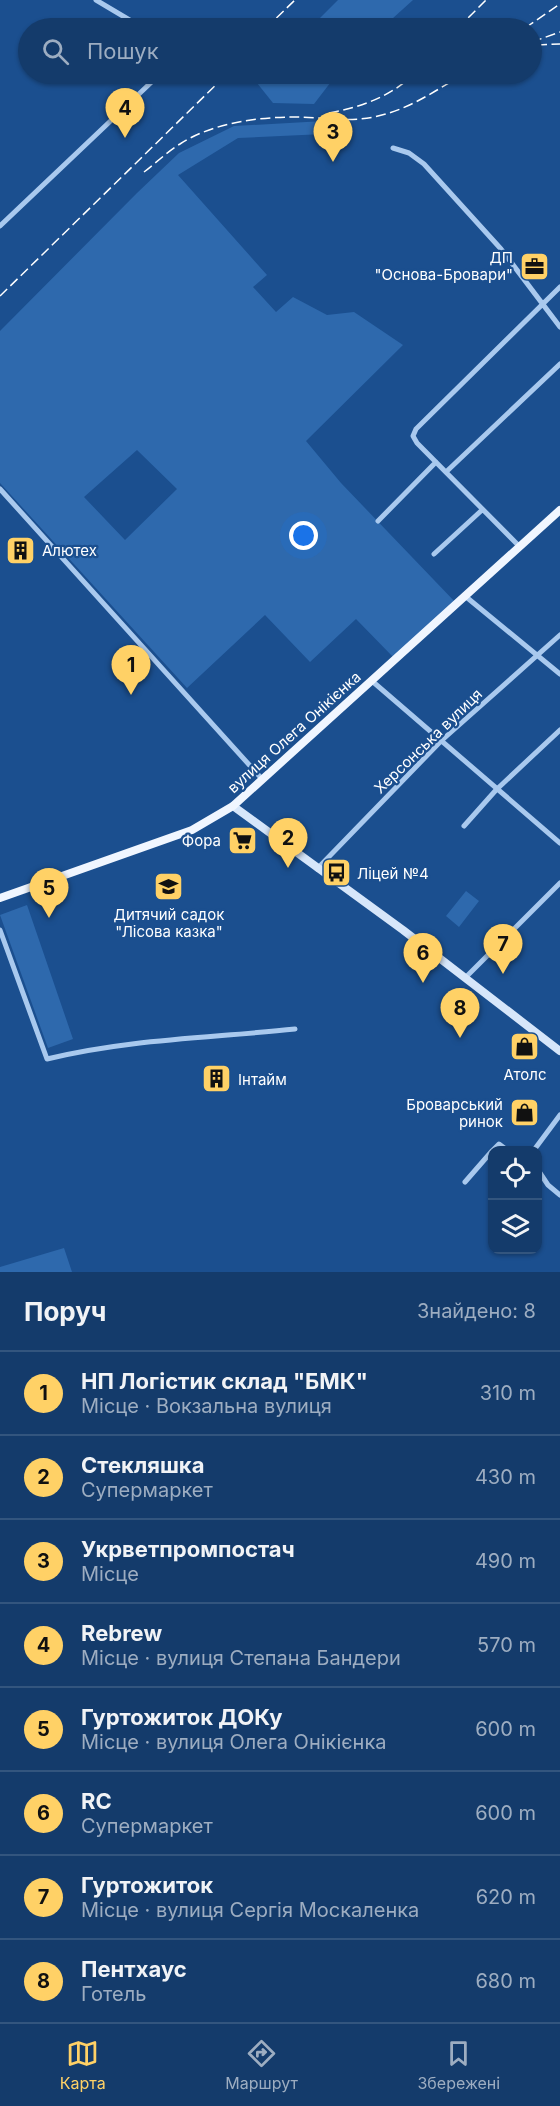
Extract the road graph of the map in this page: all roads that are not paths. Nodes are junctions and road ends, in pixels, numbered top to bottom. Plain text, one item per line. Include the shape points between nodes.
1 (96, 0) edge
2 (126, 18) edge
3 (149, 84) edge
4 (393, 148) dead end
5 (0, 226) edge
6 (560, 287) edge
7 (542, 304) junction
8 (560, 327) edge
9 (560, 364) edge
10 (436, 462) junction
11 (446, 472) junction
12 (0, 489) edge
13 (482, 510) junction
14 (560, 510) edge
15 (378, 521) dead end
16 (519, 546) junction
17 (434, 554) dead end
18 (465, 596) junction
19 (560, 635) edge
20 (538, 656) junction
21 (560, 674) edge
22 (372, 681) junction
23 (560, 730) edge
24 (441, 741) junction
25 (262, 779) junction
26 (496, 790) junction
27 (233, 806) junction
28 (464, 826) dead end
29 (560, 843) edge
30 (317, 868) junction
31 (560, 883) edge
32 (0, 898) edge
33 (0, 930) edge
34 (465, 978) junction
35 (295, 1029) dead end
36 (560, 1051) edge
37 (560, 1115) edge
38 (537, 1146) edge
39 (488, 1157) edge
40 (542, 1177) edge
41 (465, 1182) dead end
42 (560, 1195) edge

1 - 2 street
3 - 5 street
4 - 7 street via 424,164 501,249
6 - 7 street
7 - 8 street
7 - 10 street via 416,429 413,436
9 - 11 street
10 - 11 street
10 - 15 street
11 - 13 street
12 - 25 street
13 - 16 street
13 - 17 street
14 - 16 main road, вулиця Олега Онікієнка
16 - 18 main road, вулиця Олега Онікієнка
18 - 20 street
18 - 22 main road, вулиця Олега Онікієнка
19 - 20 street, Херсонська вулиця
20 - 21 street
20 - 24 street, Херсонська вулиця
22 - 24 street
22 - 25 main road, вулиця Олега Онікієнка
23 - 26 street
24 - 26 street
24 - 30 street, Херсонська вулиця
25 - 27 main road, вулиця Олега Онікієнка
26 - 28 street
26 - 29 street
27 - 30 main road
27 - 32 main road, вулиця Олега Онікієнка via 192,830
30 - 34 main road
31 - 34 street
33 - 35 street via 47,1059 196,1035
34 - 36 main road
37 - 38 street
39 - 41 street
40 - 42 street

